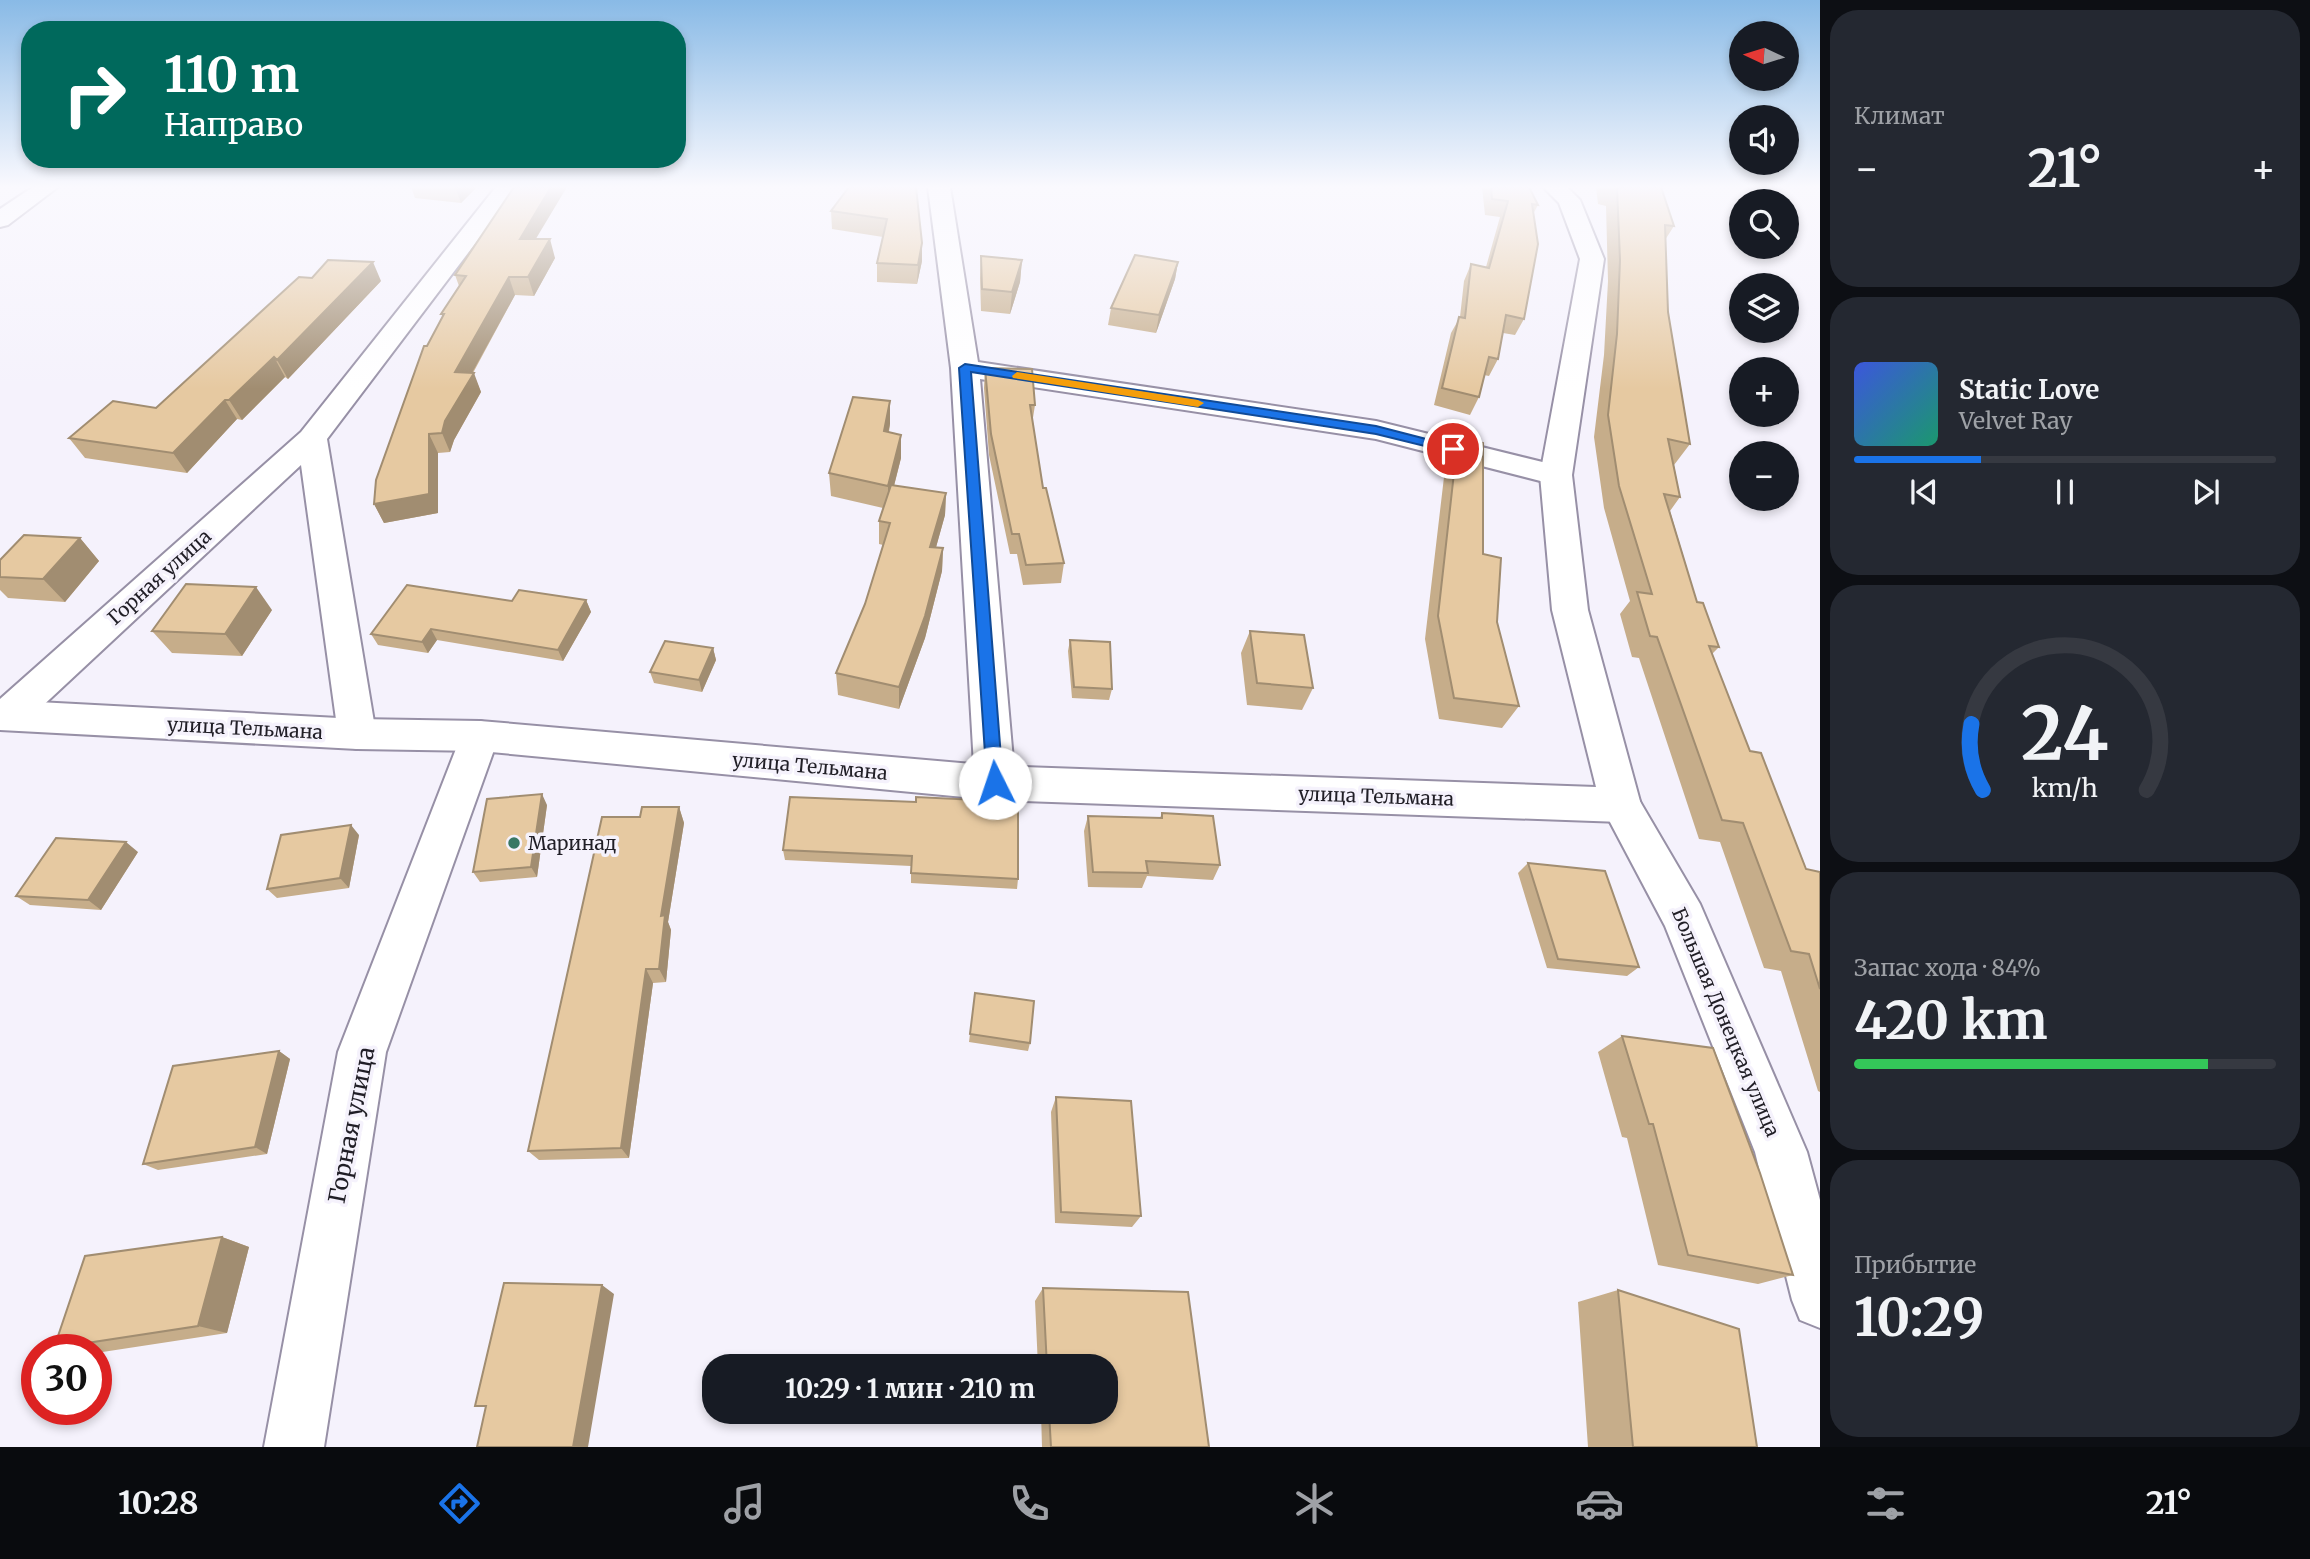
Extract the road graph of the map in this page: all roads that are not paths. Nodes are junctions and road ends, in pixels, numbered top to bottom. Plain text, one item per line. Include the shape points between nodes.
1 (455, 255) edge
2 (949, 255) edge
3 (1590, 255) edge
4 (965, 368) junction
5 (312, 438) junction
6 (1556, 475) junction
7 (3, 715) edge
8 (357, 734) junction
9 (480, 736) junction
10 (995, 783) junction
11 (1621, 805) junction
12 (1820, 1300) edge
13 (294, 1447) edge

1 - 5 street, Горная улица
2 - 4 street
3 - 6 street, Большая Донецкая улица
4 - 6 street via 1376,430
4 - 10 street
5 - 7 street, Горная улица
5 - 8 street
6 - 11 street, Большая Донецкая улица via 1570,610
7 - 8 street, улица Тельмана
8 - 9 street, улица Тельмана
9 - 10 street, улица Тельмана
9 - 13 street, Горная улица via 362,1052
10 - 11 street, улица Тельмана
11 - 12 street, Большая Донецкая улица via 1684,918 1781,1152

